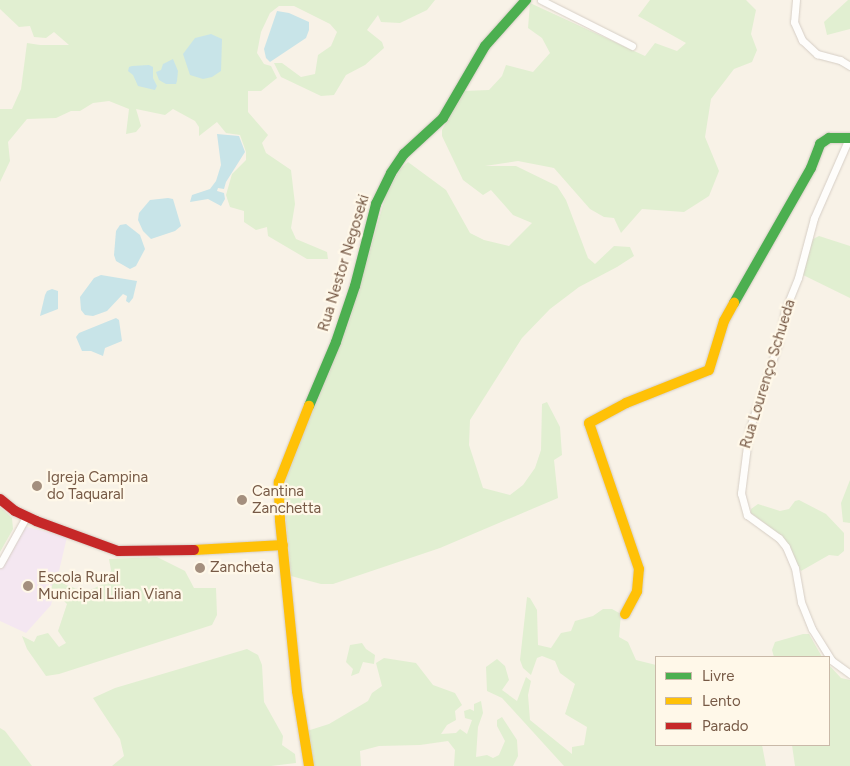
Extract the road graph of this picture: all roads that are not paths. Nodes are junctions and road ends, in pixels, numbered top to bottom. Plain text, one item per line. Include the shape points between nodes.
1 (526, 0) edge
2 (541, 0) edge
3 (796, 0) edge
4 (632, 46) dead end
5 (850, 66) edge
6 (850, 137) edge
7 (0, 499) edge
8 (26, 517) junction
9 (283, 545) junction
10 (0, 564) edge
11 (625, 614) dead end
12 (829, 656) edge
13 (830, 658) edge
14 (850, 674) edge
15 (309, 766) edge

1 - 9 street, Rua Nestor Negoseki via 485,46 442,118 400,159 381,193 336,342 279,482
2 - 4 street
3 - 5 street via 794,22 802,40 817,54
6 - 11 street via 829,138 820,144 811,168 724,321 709,370 626,403 589,424 639,569 637,591
6 - 12 street, Rua Lourenço Schueda via 814,218 798,278 785,311 778,344 751,423 740,493 747,514 786,547 795,568 801,602
7 - 8 street
8 - 9 street via 107,548 130,552
8 - 10 street
9 - 15 street, Rua Nestor Negoseki via 297,691
13 - 14 street, Rua Lourenço Schueda

